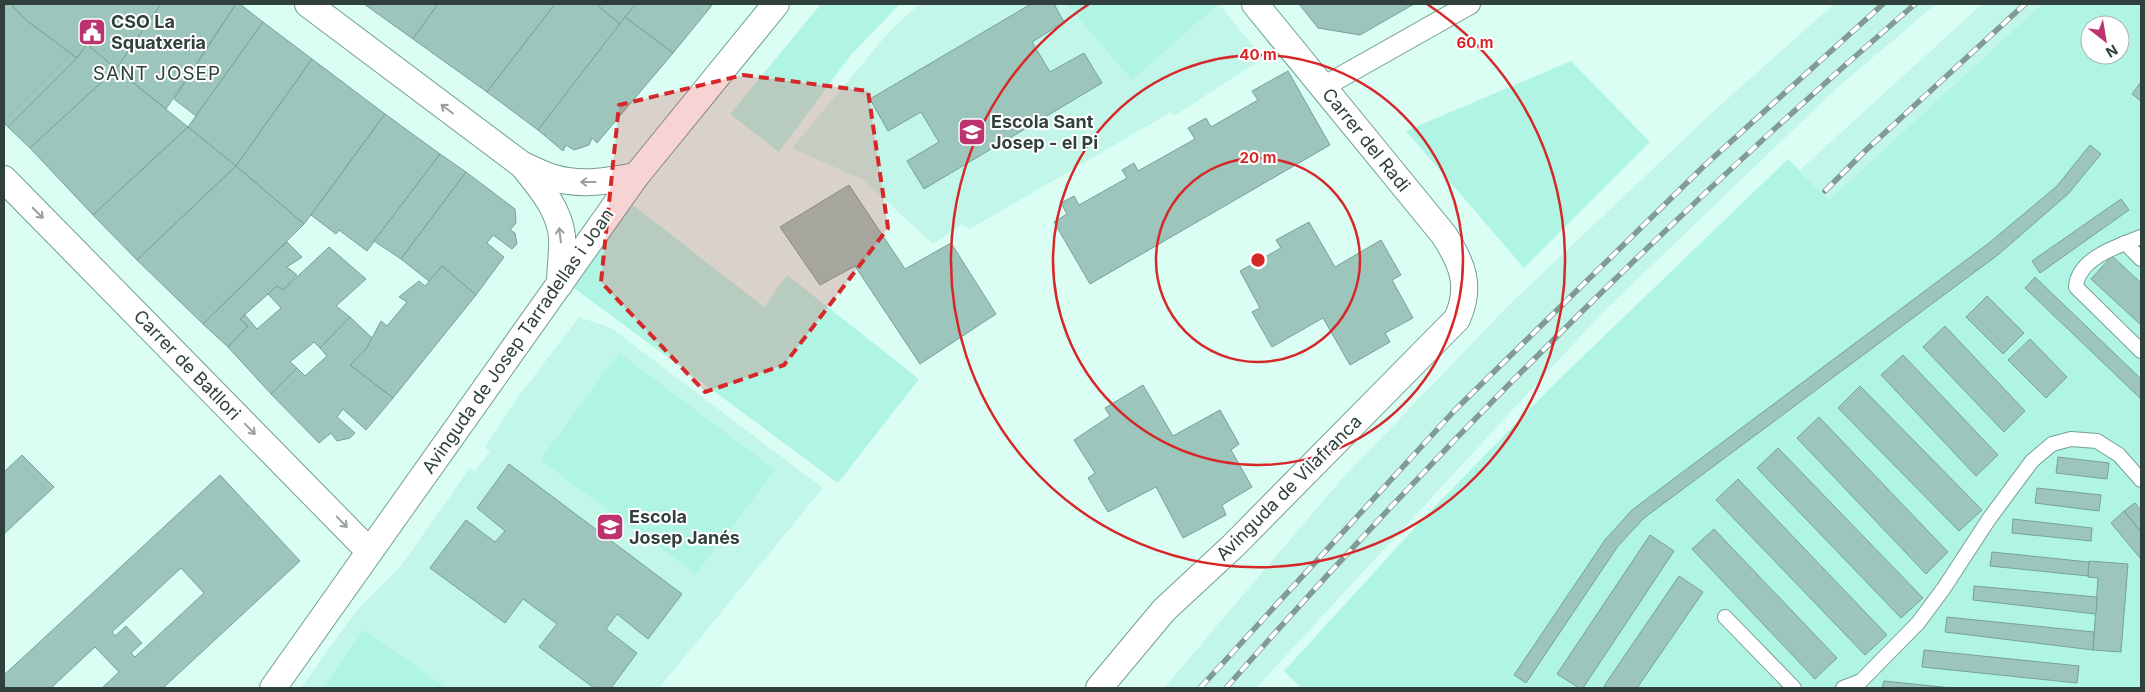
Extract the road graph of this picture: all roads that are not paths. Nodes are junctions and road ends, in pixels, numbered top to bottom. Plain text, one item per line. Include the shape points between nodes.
1 (308, 4) edge
2 (776, 4) edge
3 (1255, 4) edge
4 (1470, 4) edge
5 (1324, 87) junction
6 (521, 164) junction
7 (636, 176) junction
8 (4, 179) edge
9 (2141, 237) edge
10 (2125, 243) junction
11 (2141, 259) edge
12 (1465, 283) joint
13 (560, 284) junction
14 (2141, 351) edge
15 (2141, 480) edge
16 (369, 550) junction
17 (1726, 617) dead end
18 (273, 688) edge
19 (1099, 688) edge
20 (1794, 688) edge
21 (1843, 688) edge

6 -> 1 street
2 - 7 street, Avinguda de Josep Tarradellas i Joan
3 - 5 street, Carrer del Radi
4 - 5 street
5 - 12 street, Carrer del Radi via 1444,235 1458,256
7 -> 6 street via 603,182 576,182 554,178
13 -> 6 street via 562,236 556,216 542,189
7 - 13 street, Avinguda de Josep Tarradellas i Joan
8 -> 16 street, Carrer de Batllori
9 - 10 lane
10 - 11 lane
10 - 14 lane via 2091,261 2078,272 2076,287
12 - 19 street, Avinguda de Vilafranca via 1465,302 1458,319 1233,546 1164,610
13 - 16 street, Avinguda de Josep Tarradellas i Joan
15 - 21 lane via 2118,455 2097,441 2071,439 2052,444 2032,461 1918,623 1861,681
16 - 18 street, Avinguda de Josep Tarradellas i Joan
17 - 20 lane

